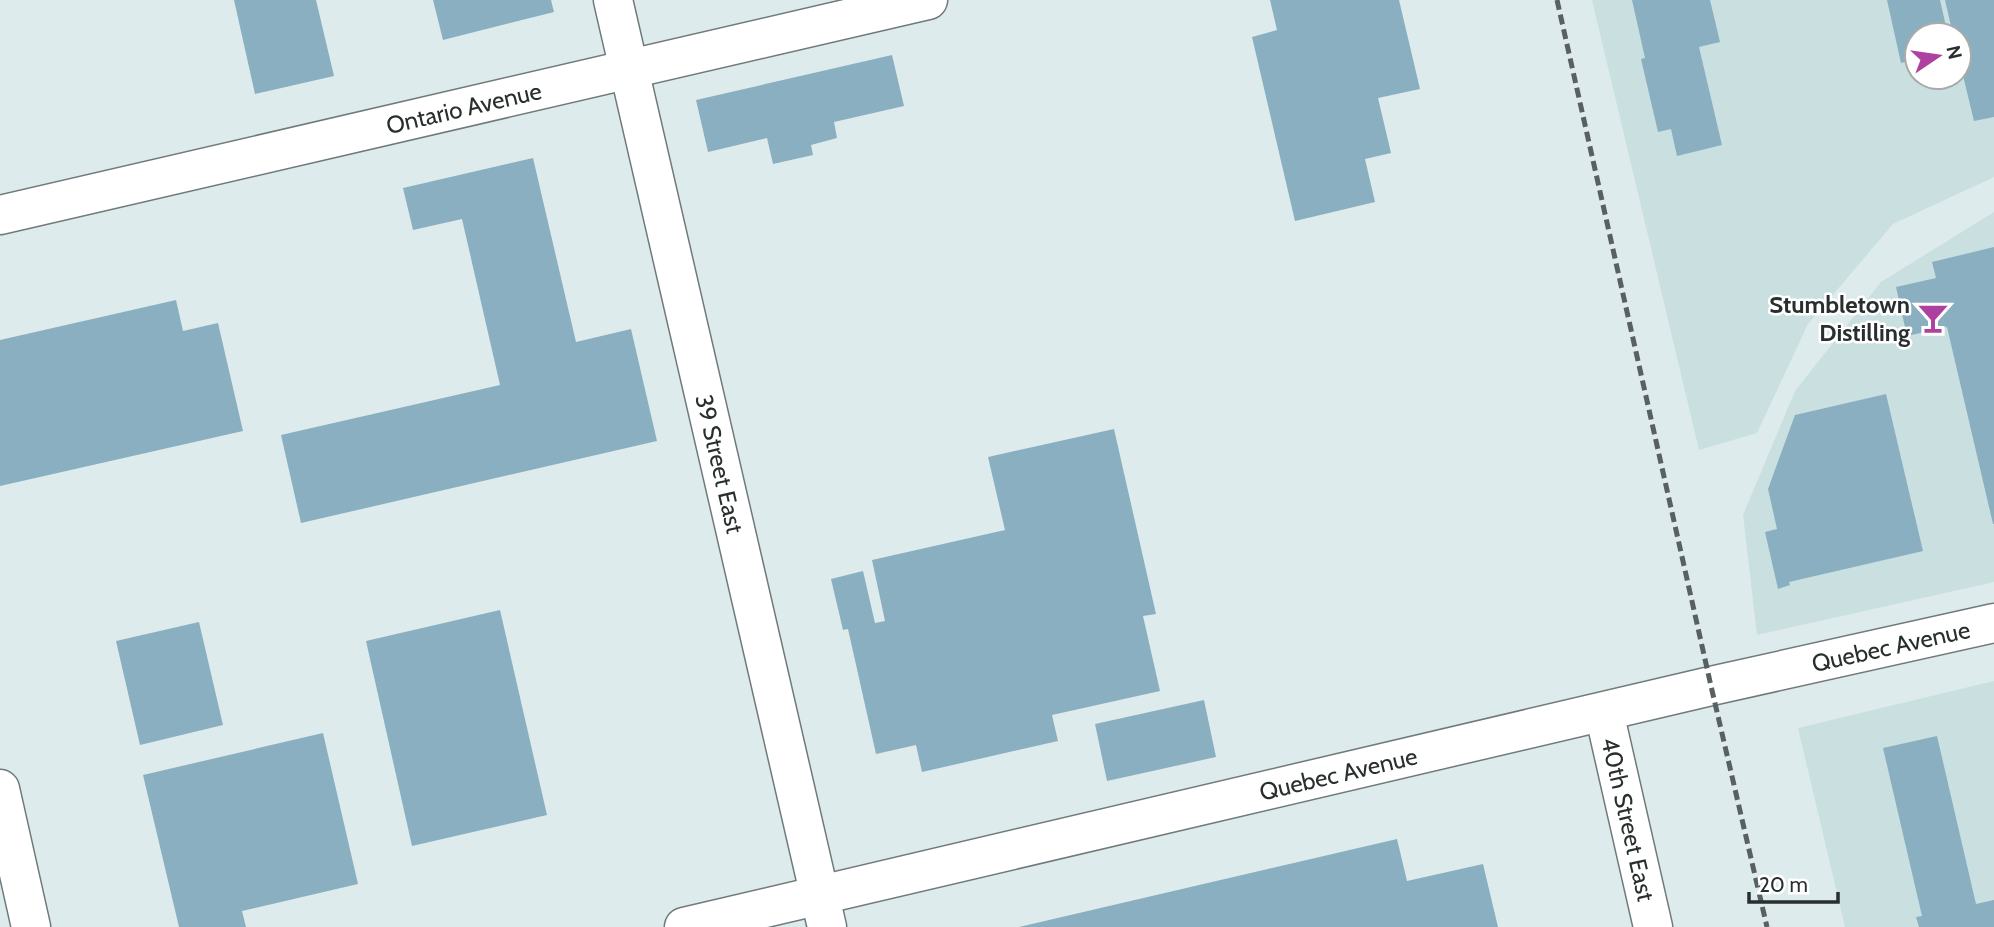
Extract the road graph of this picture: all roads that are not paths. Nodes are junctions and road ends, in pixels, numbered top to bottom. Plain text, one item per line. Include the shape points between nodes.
1 (613, 0) edge
2 (928, 0) edge
3 (629, 69) junction
4 (0, 215) edge
5 (1994, 623) edge
6 (1604, 712) junction
7 (0, 789) edge
8 (824, 911) edge
9 (32, 927) edge
10 (684, 927) edge
11 (1653, 927) edge

1 - 3 street, 39 Street East
2 - 3 street, Ontario Avenue
3 - 4 street, Ontario Avenue
3 - 8 street, 39 Street East
5 - 6 street, Quebec Avenue
6 - 8 street, Quebec Avenue
6 - 11 street, 40th Street East
7 - 9 street
8 - 10 street, Quebec Avenue

